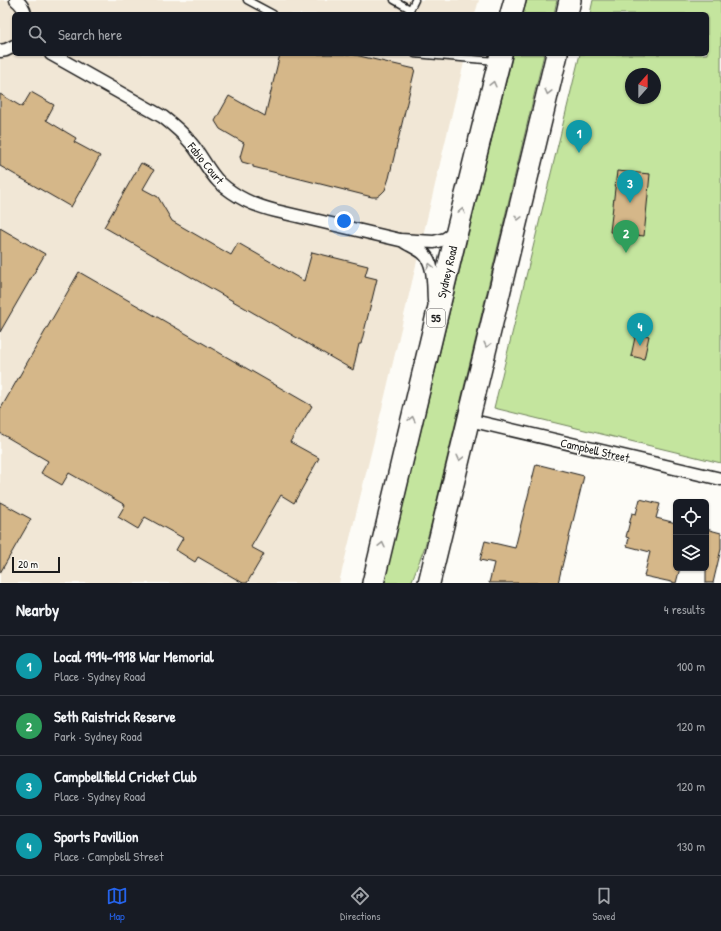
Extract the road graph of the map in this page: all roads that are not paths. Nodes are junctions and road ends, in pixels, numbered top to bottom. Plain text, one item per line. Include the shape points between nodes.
1 (16, 0) edge
2 (246, 0) edge
3 (394, 0) edge
4 (416, 0) edge
5 (515, 0) edge
6 (570, 0) edge
7 (24, 12) edge
8 (269, 12) edge
9 (409, 12) edge
10 (512, 12) edge
11 (567, 12) edge
12 (12, 47) edge
13 (0, 51) edge
14 (56, 56) edge
15 (458, 56) edge
16 (557, 56) edge
17 (500, 58) edge
18 (457, 231) junction
19 (400, 240) junction
20 (436, 318) junction
21 (469, 420) junction
22 (721, 480) edge
23 (373, 583) edge
24 (429, 583) edge

1 - 7 street
2 - 8 lane
3 - 9 lane
4 - 9 lane
5 - 10 highway
6 - 11 highway
12 - 13 street
14 - 19 street, Fabio Court via 163,117 191,142 219,181 246,201 276,211
15 - 17 lane
16 -> 21 highway
18 -> 17 highway, Sydney Road / 55
18 - 19 street, Fabio Court via 445,239 434,242
18 - 20 highway, Sydney Road / 55
20 -> 19 street, Fabio Court via 429,259 422,252
23 -> 20 highway, Sydney Road / 55
21 - 22 street, Campbell Street
21 -> 24 highway

